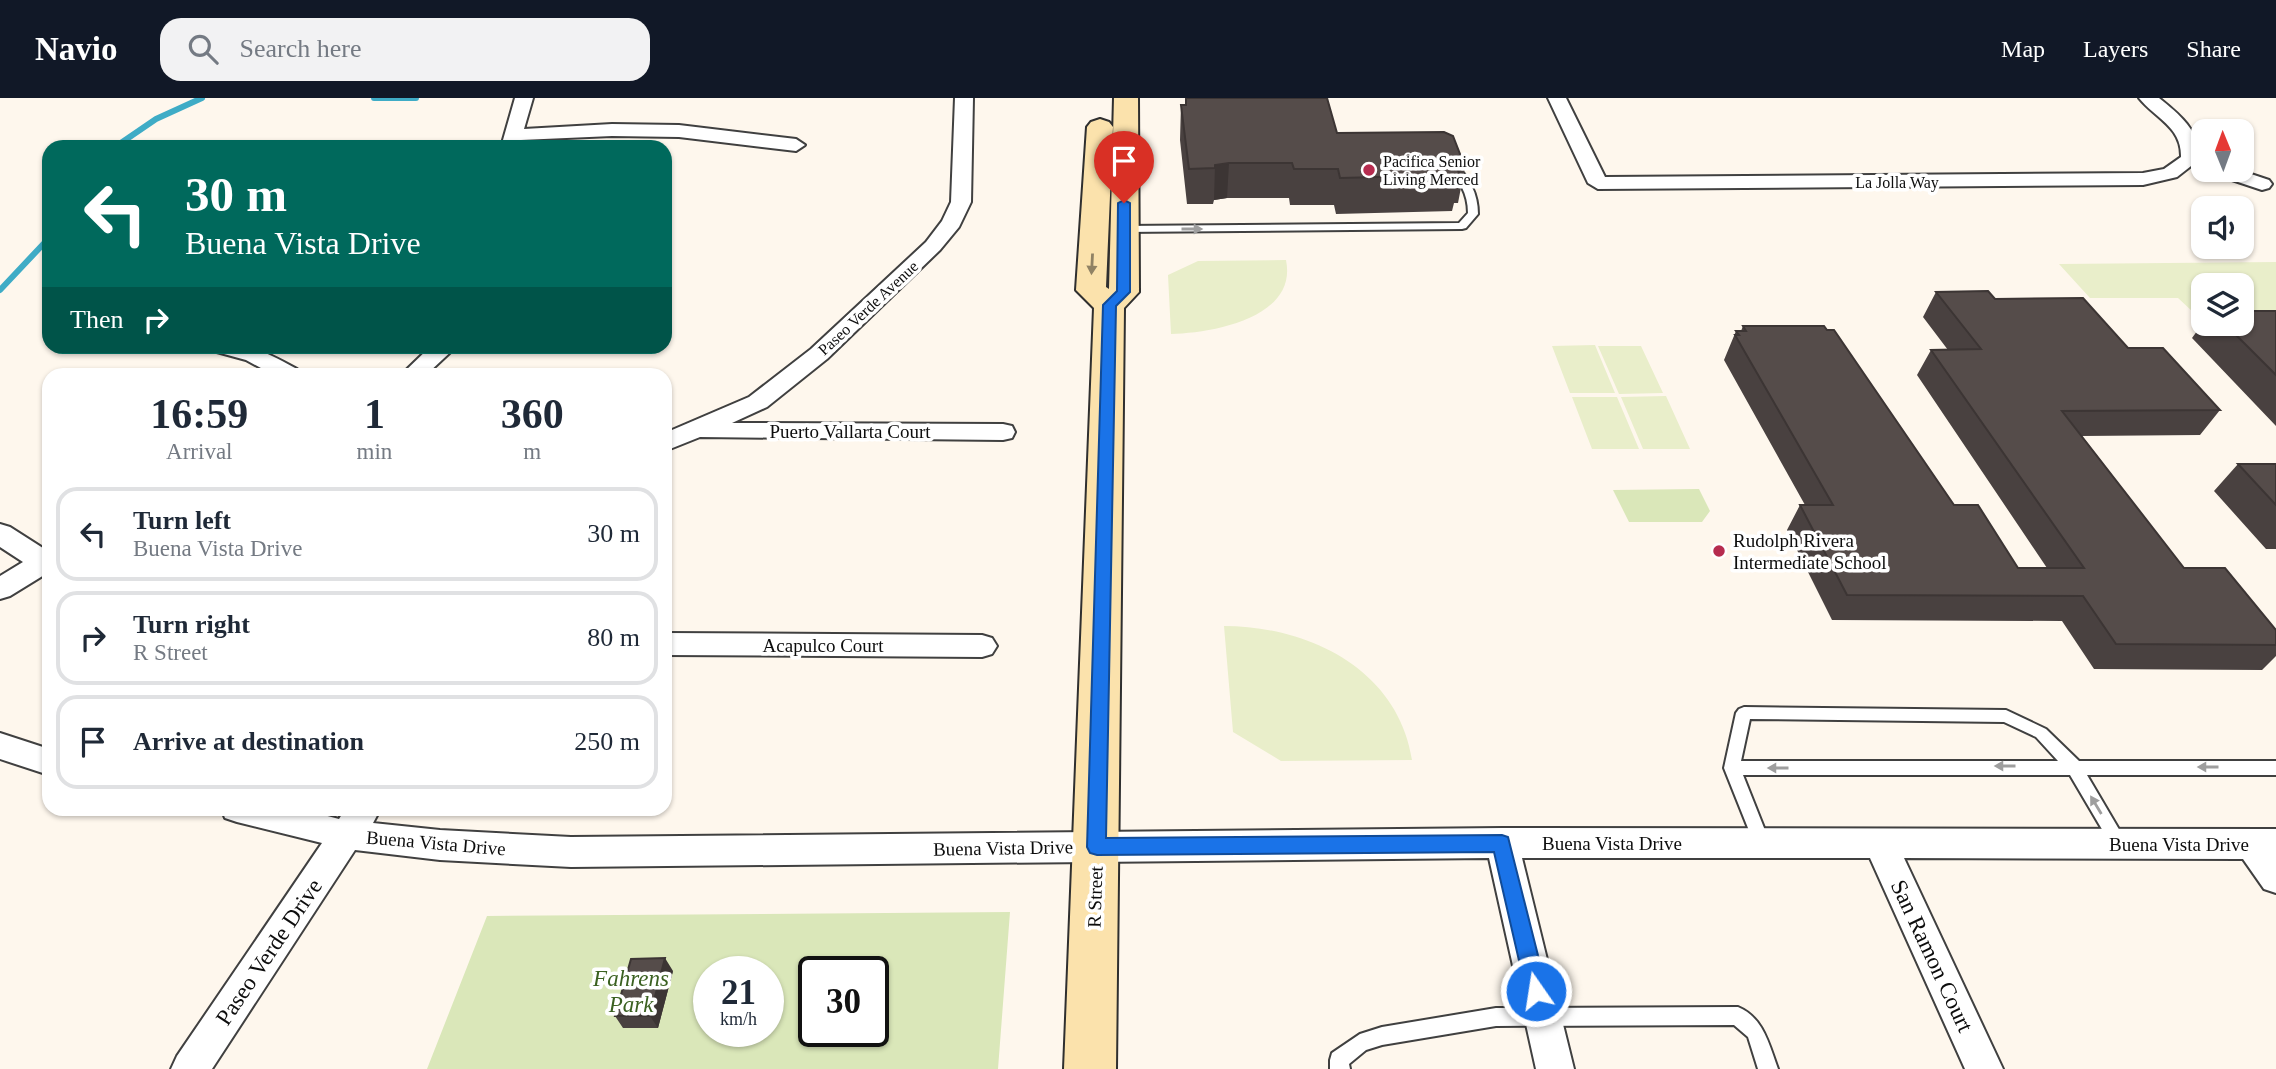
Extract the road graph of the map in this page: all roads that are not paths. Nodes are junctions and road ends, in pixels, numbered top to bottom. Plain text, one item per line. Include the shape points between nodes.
1 (524, 98) edge
2 (964, 98) edge
3 (1102, 98) edge
4 (1126, 98) edge
5 (1557, 98) edge
6 (2148, 98) edge
7 (511, 140) edge
8 (520, 140) edge
9 (796, 145) dead end
10 (2191, 145) edge
11 (1440, 161) edge
12 (2191, 165) edge
13 (2254, 181) edge
14 (2262, 184) dead end
15 (1123, 229) junction
16 (1110, 305) junction
17 (250, 354) edge
18 (437, 354) edge
19 (278, 368) edge
20 (420, 368) edge
21 (696, 431) junction
22 (1003, 432) dead end
23 (672, 440) edge
24 (0, 534) edge
25 (42, 558) edge
26 (42, 564) edge
27 (0, 589) edge
28 (672, 644) edge
29 (982, 646) dead end
30 (0, 746) edge
31 (42, 760) edge
32 (2073, 766) junction
33 (1732, 768) junction
34 (2276, 768) edge
35 (305, 816) edge
36 (356, 822) edge
37 (1502, 843) junction
38 (1762, 843) junction
39 (1880, 843) junction
40 (2119, 843) junction
41 (2264, 844) edge
42 (1097, 847) junction
43 (2276, 878) edge
44 (1542, 1016) junction
45 (190, 1069) edge
46 (1090, 1069) edge
47 (1340, 1069) edge
48 (1555, 1069) edge
49 (1768, 1069) edge
50 (1984, 1069) edge

1 - 7 street
2 - 21 street, Paseo Verde Avenue via 961,202 946,231 819,354 758,402
3 -> 16 street via 1091,290
4 - 15 street, R Street
5 - 12 street, La Jolla Way via 1598,183 2143,178
6 - 10 street via 2188,136
8 - 9 street via 612,130 679,131
15 -> 11 lane via 1462,226 1473,214 1474,198 1461,175
13 - 14 street
15 - 16 street, R Street via 1124,292
16 - 42 street, R Street
17 - 19 street
18 - 20 street
21 - 22 street, Puerto Vallarta Court
21 - 23 street, Paseo Verde Avenue
24 - 25 street
26 - 27 street
28 - 29 street, Acapulco Court
30 - 31 street
32 -> 33 lane
32 - 33 lane via 2040,733 2006,716 1744,713
34 -> 32 lane
40 -> 32 lane
33 - 38 lane
35 - 36 street, Buena Vista Drive
36 - 42 street, Buena Vista Drive via 440,845 571,852
36 - 45 street, Paseo Verde Drive
37 - 38 street, Buena Vista Drive
37 - 42 street, Buena Vista Drive
37 - 44 street
38 - 39 street, Buena Vista Drive
39 - 40 street, Buena Vista Drive
39 - 50 street, San Ramon Court
40 - 41 street, Buena Vista Drive
41 - 43 street
42 - 46 street, R Street
44 - 47 lane via 1496,1017 1382,1036 1360,1043 1339,1060
44 - 48 street
44 - 49 lane via 1738,1016 1755,1031

